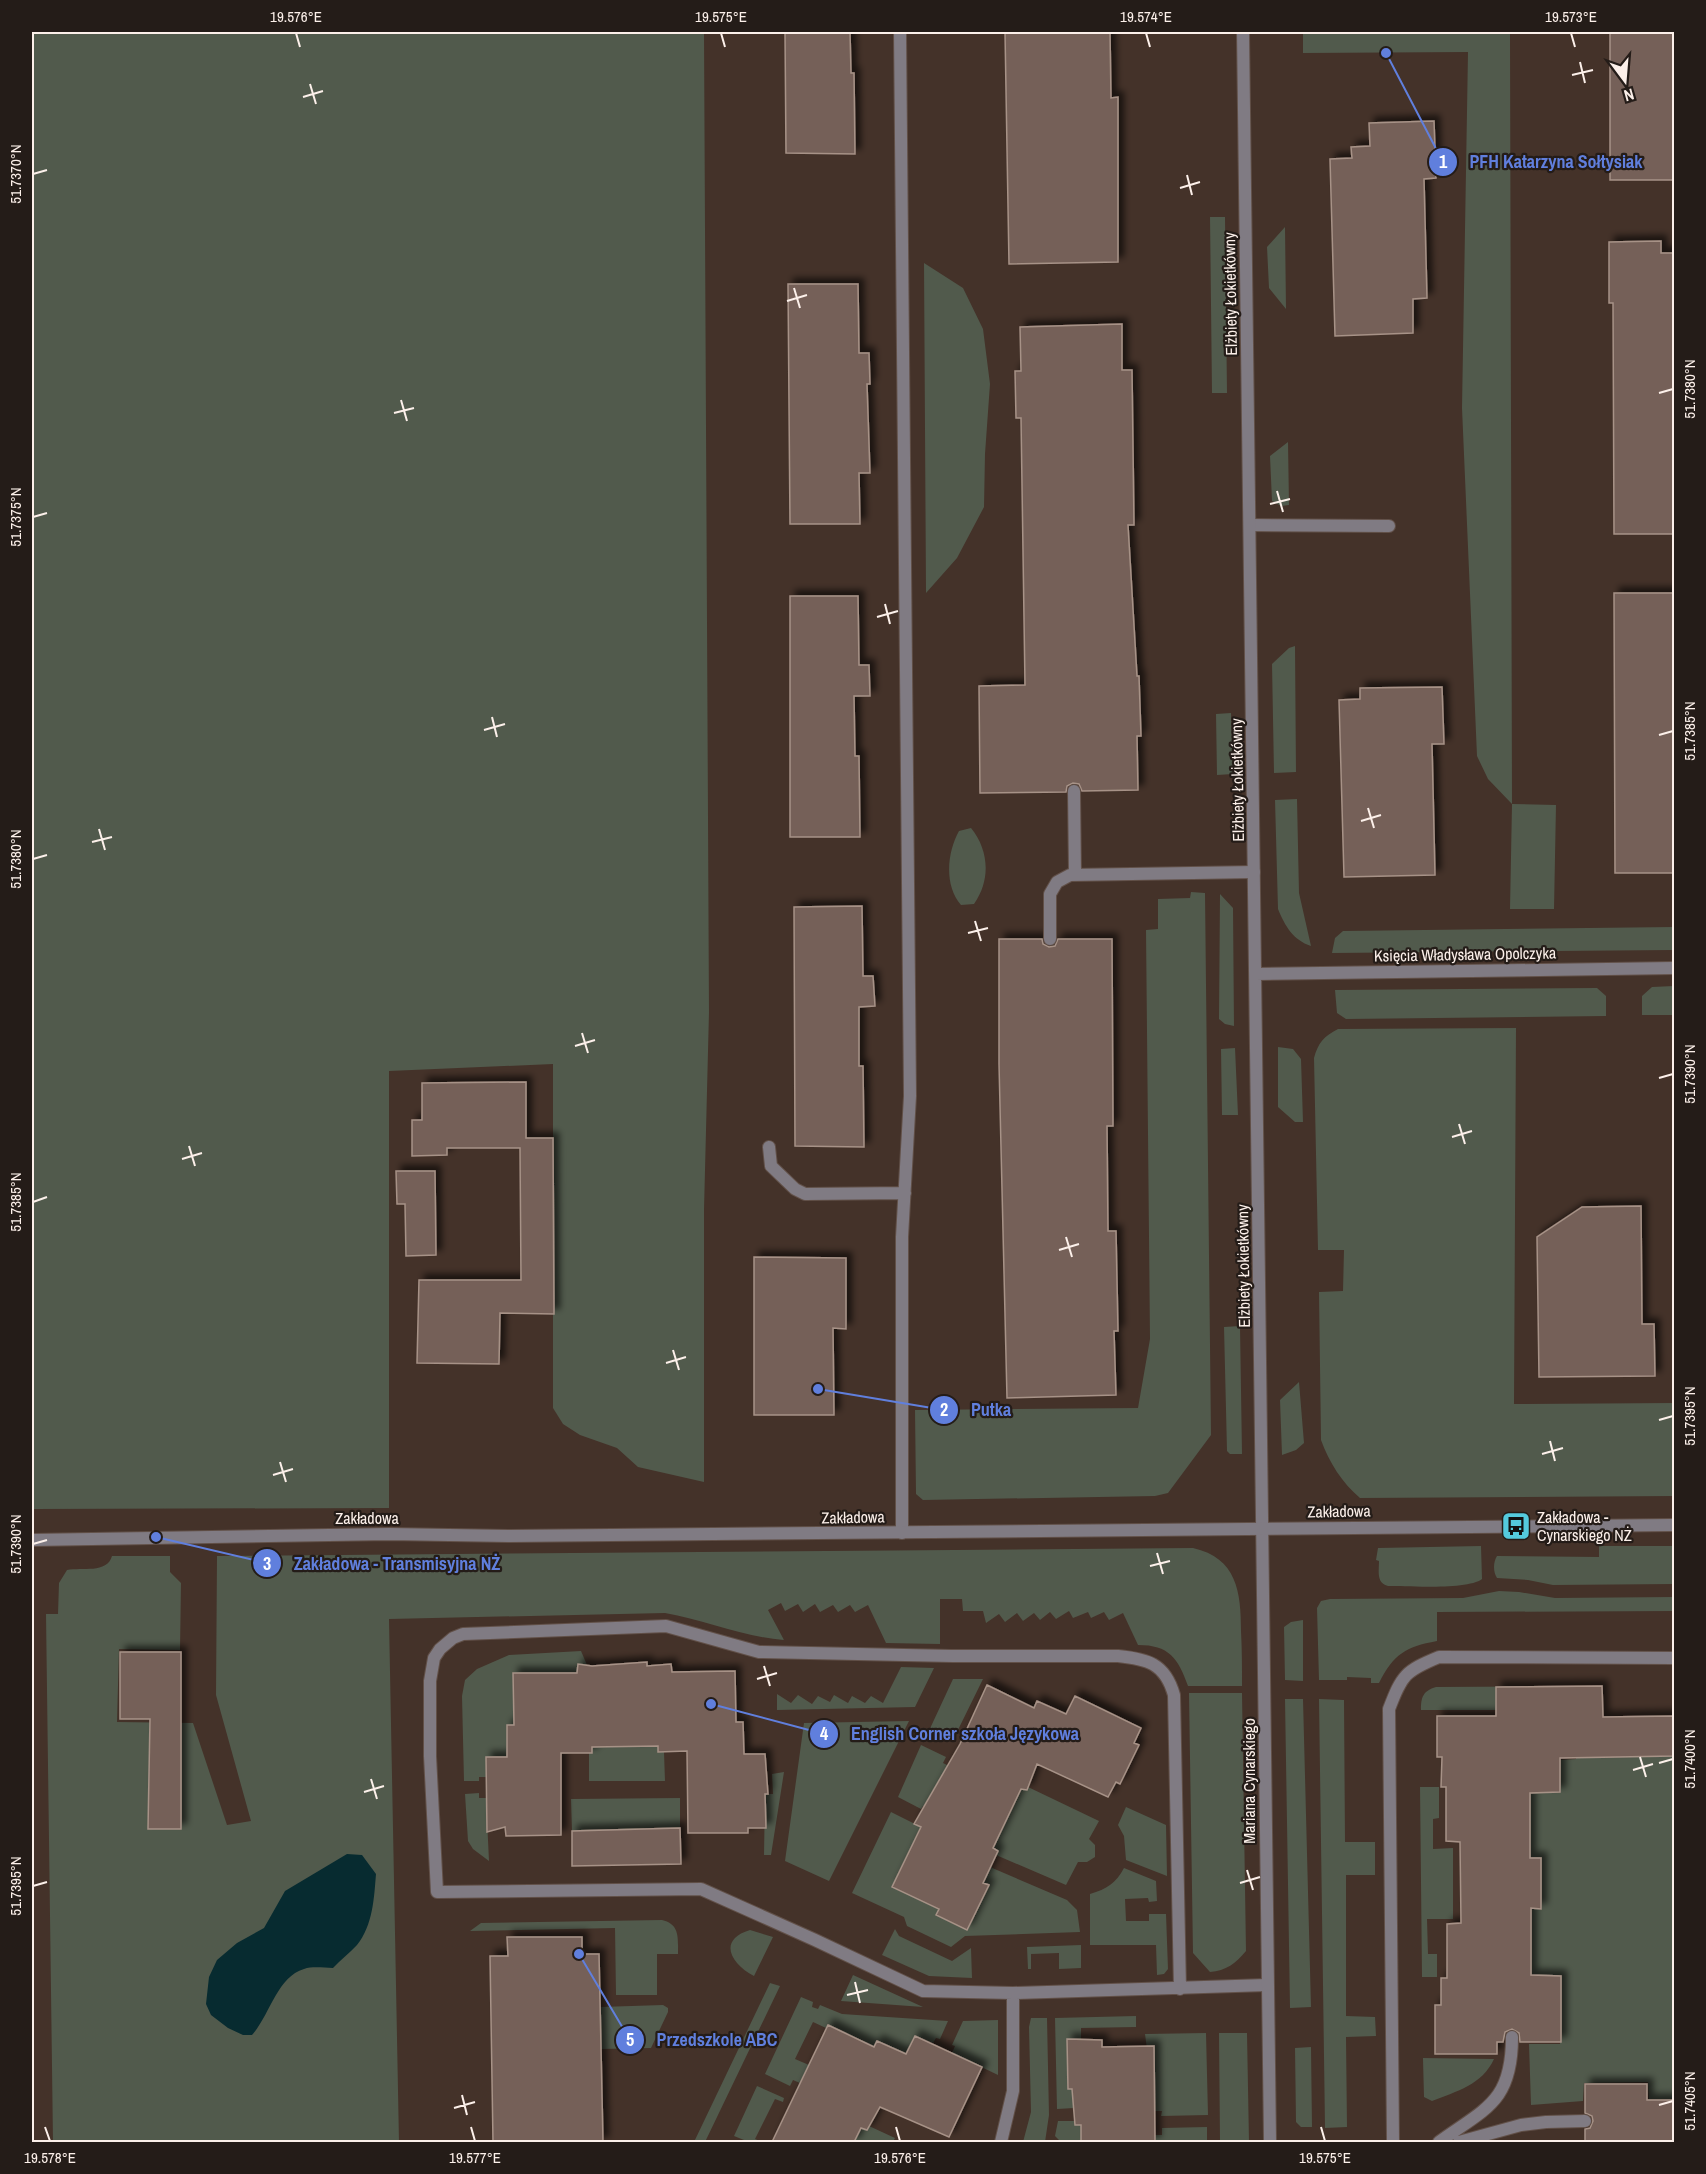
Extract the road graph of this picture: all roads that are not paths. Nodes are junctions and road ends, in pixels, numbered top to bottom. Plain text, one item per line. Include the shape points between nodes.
1 (900, 32) edge
2 (1243, 32) edge
3 (1250, 525) junction
4 (1389, 526) dead end
5 (1074, 791) dead end
6 (1254, 872) junction
7 (1075, 875) junction
8 (1050, 939) dead end
9 (1674, 968) edge
10 (1256, 974) junction
11 (769, 1147) dead end
12 (905, 1193) junction
13 (1674, 1525) edge
14 (1263, 1528) junction
15 (902, 1533) junction
16 (32, 1540) edge
17 (1674, 1658) edge
18 (1267, 1985) junction
19 (1180, 1989) junction
20 (1013, 1993) junction
21 (1512, 2037) dead end
22 (1585, 2121) dead end
23 (1000, 2142) edge
24 (1270, 2142) edge
25 (1393, 2142) edge
26 (1439, 2142) edge
27 (1459, 2142) edge

1 - 12 street via 910,1096
2 - 3 street, Elżbiety Łokietkówny
3 - 4 street
3 - 6 street, Elżbiety Łokietkówny
5 - 7 street
6 - 7 street
6 - 10 street, Elżbiety Łokietkówny
7 - 8 street via 1057,882 1050,894
9 - 10 street, Księcia Władysława Opolczyka
10 - 14 street, Elżbiety Łokietkówny
11 - 12 street via 771,1166 805,1194
12 - 15 street
13 - 14 street, Zakładowa
14 - 15 street, Zakładowa
14 - 18 street, Mariana Cynarskiego
15 - 16 street, Zakładowa via 389,1534
17 - 25 street via 1439,1656 1415,1667 1401,1680 1389,1709
18 - 19 street
18 - 24 street, Mariana Cynarskiego
19 - 20 street
19 - 20 street via 1174,1695 1167,1678 1144,1659 759,1652 666,1626 473,1633 453,1638 434,1658 430,1681 430,1756 437,1892 701,1889 923,1991
20 - 23 street via 1013,2091
21 - 26 street via 1509,2070 1498,2098
22 - 27 street via 1521,2125

